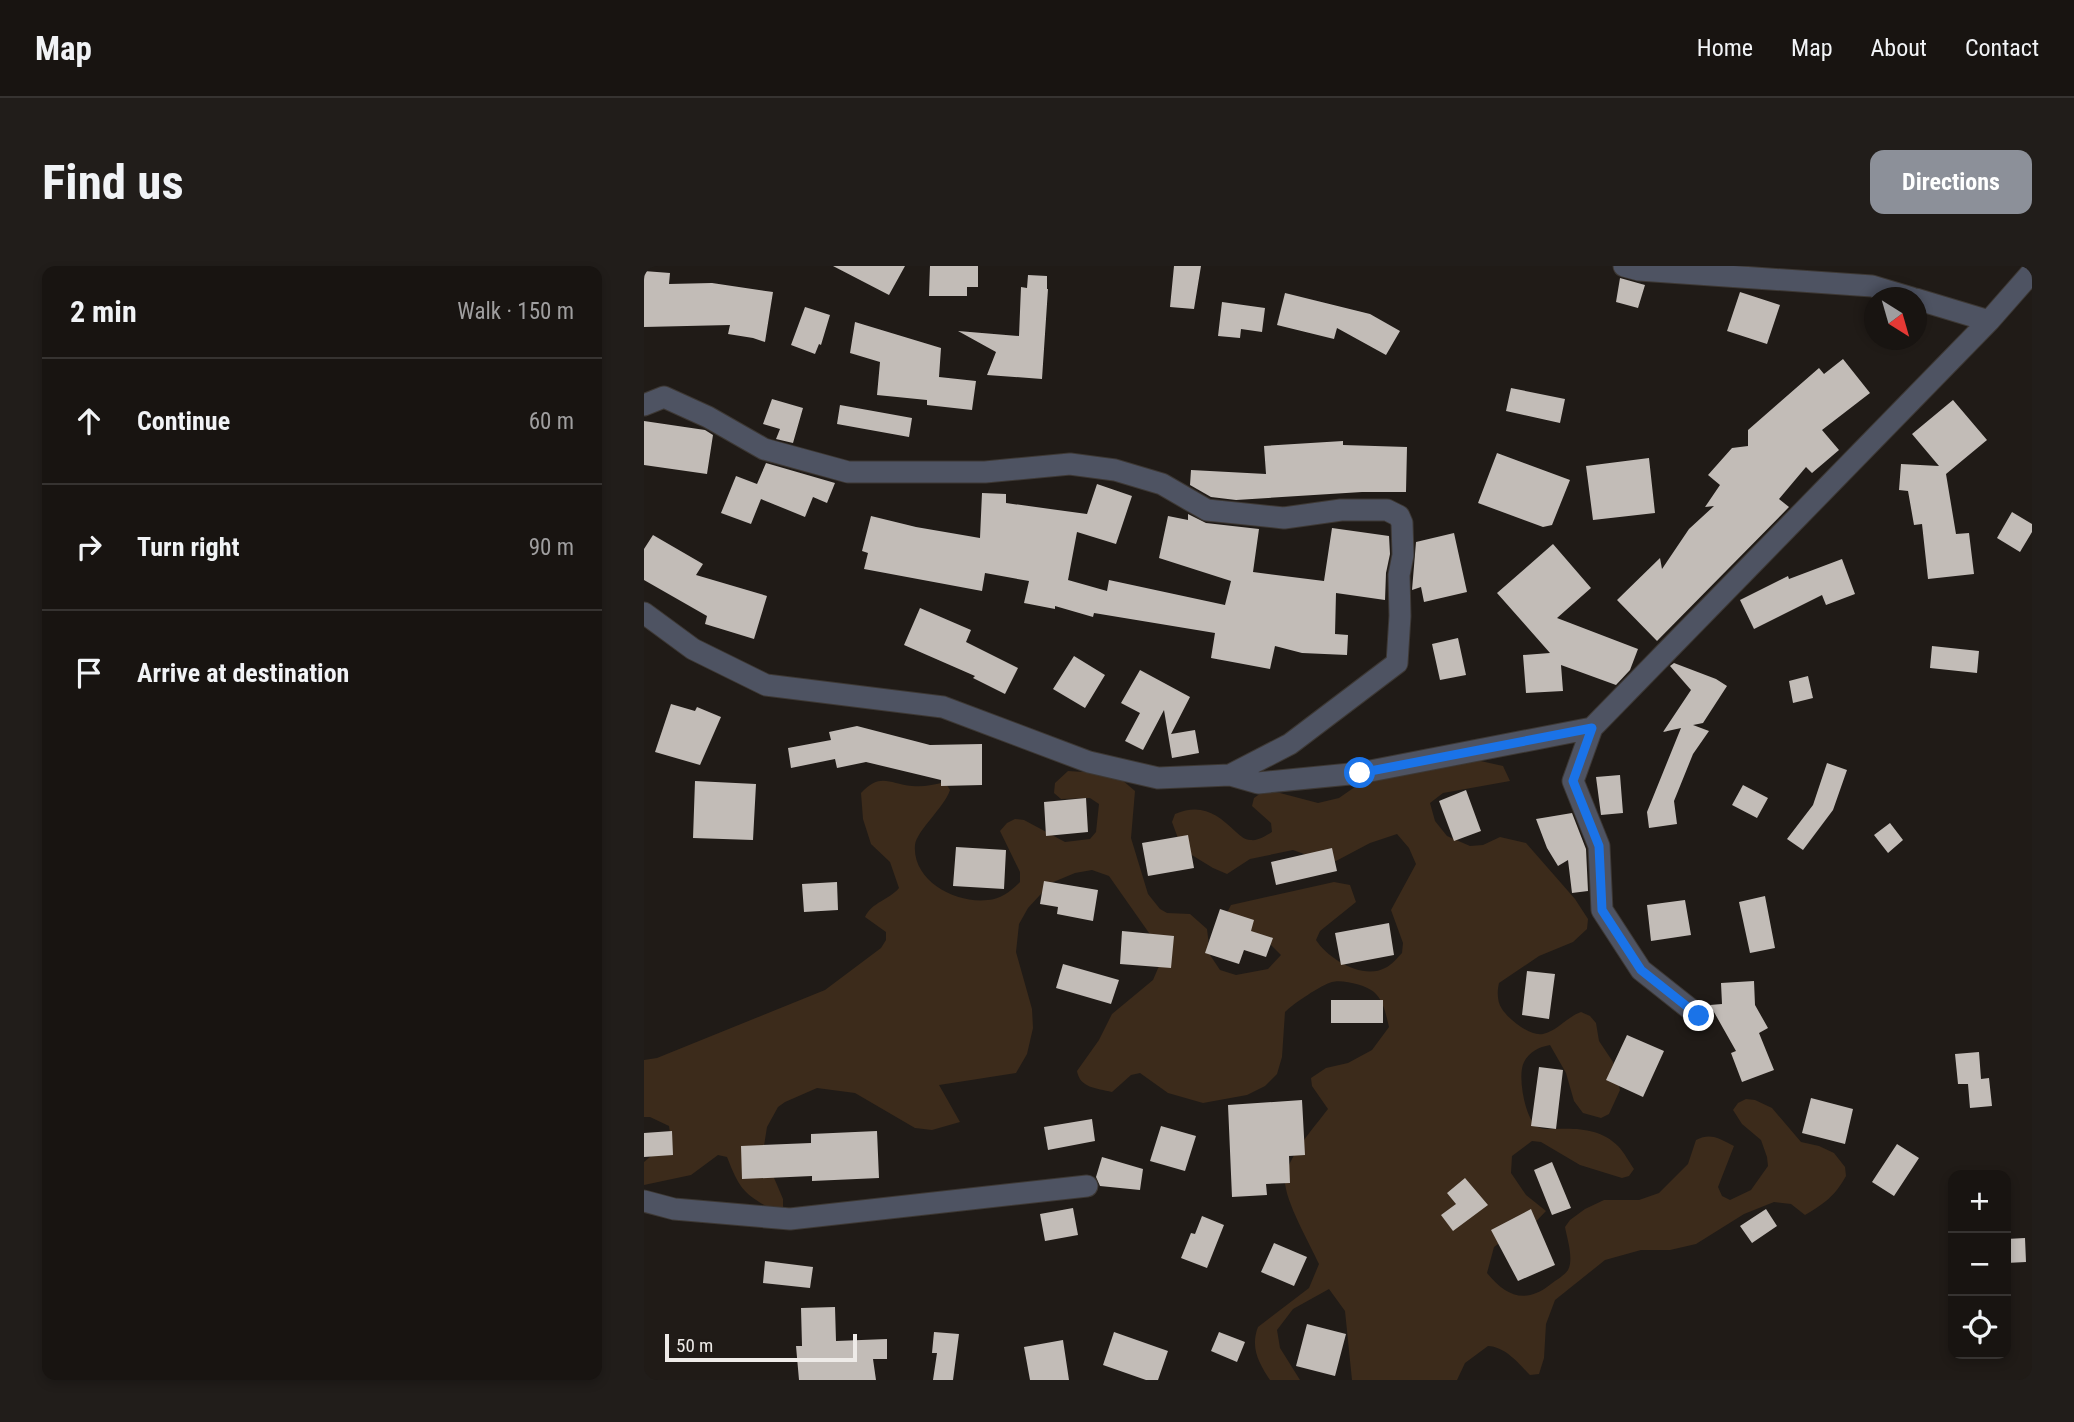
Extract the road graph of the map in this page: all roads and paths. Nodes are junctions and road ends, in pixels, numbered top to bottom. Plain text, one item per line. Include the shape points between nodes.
1 (1624, 266) edge
2 (2032, 271) edge
3 (1876, 287) edge
4 (1927, 302) edge
5 (1989, 321) junction
6 (644, 405) edge
7 (644, 613) edge
8 (1592, 728) junction
9 (1230, 775) junction
10 (1699, 1016) dead end
11 (1087, 1186) dead end
12 (644, 1201) edge

1 - 3 street
2 - 5 street
4 - 5 street
5 - 8 street
6 - 9 street via 664,397 764,449 848,472 985,472 1070,464 1115,470 1162,484 1207,510 1284,518 1340,510 1387,510 1399,516 1403,555 1397,663 1290,744
7 - 9 street via 693,649 766,685 943,707 1088,762 1158,778
8 - 9 street via 1360,773 1258,783
8 - 10 street via 1573,781 1599,846 1602,910 1641,970
11 - 12 street via 790,1219 674,1209

